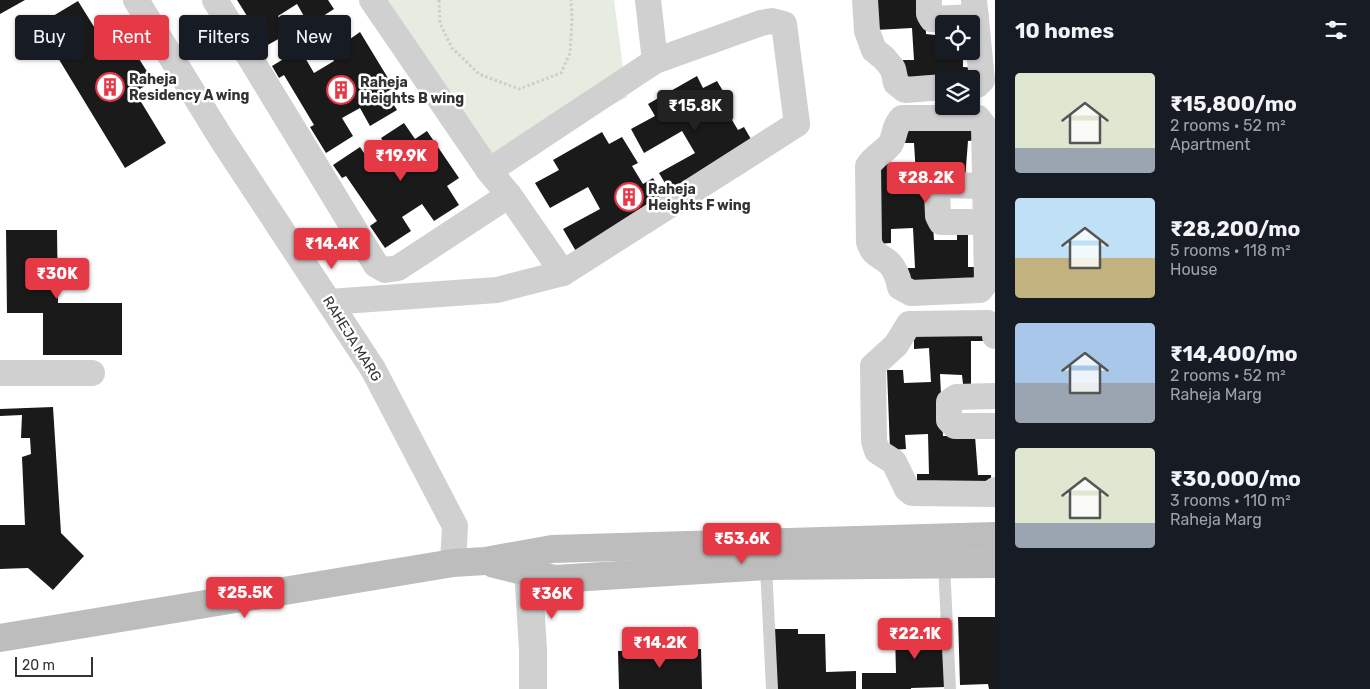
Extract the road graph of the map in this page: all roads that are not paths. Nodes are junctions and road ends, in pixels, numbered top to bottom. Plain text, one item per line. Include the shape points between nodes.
1 (136, 0) edge
2 (215, 0) edge
3 (372, 0) edge
4 (648, 0) edge
5 (865, 0) edge
6 (929, 0) edge
7 (975, 9) edge
8 (655, 61) junction
9 (980, 82) edge
10 (935, 88) edge
11 (489, 171) junction
12 (989, 193) edge
13 (508, 195) junction
14 (986, 222) junction
15 (563, 273) junction
16 (329, 302) junction
17 (995, 336) edge
18 (0, 373) edge
19 (92, 373) dead end
20 (995, 396) edge
21 (995, 426) edge
22 (995, 490) edge
23 (995, 536) edge
24 (453, 563) junction
25 (528, 563) junction
26 (944, 564) junction
27 (995, 564) edge
28 (766, 566) junction
29 (0, 638) edge
30 (533, 689) edge
31 (772, 689) edge
32 (950, 689) edge

1 - 16 street, RAHEJA MARG via 221,138
2 - 13 street via 376,265 385,270 398,268
3 - 11 street
4 - 8 street
5 - 10 street via 867,31 874,50 893,69 896,83 906,90
6 - 7 street via 932,19
7 - 9 street
8 - 11 street
8 - 15 street via 761,23 784,24 797,124
11 - 13 street
12 - 14 street
12 - 14 street via 941,185 937,189 941,222
12 - 14 street via 984,126 978,118 902,118 896,124 891,143 868,166 869,242 872,252 889,263 900,286 911,292 980,290 987,280
13 - 15 street
15 - 16 street via 497,290
16 - 24 street, RAHEJA MARG via 373,369 455,526
17 - 22 street via 988,323 909,324 896,345 872,366 875,446 877,451 894,462 907,489 912,493 992,494
18 - 19 street
20 - 21 street via 956,396 948,402 949,420 955,426
23 - 25 main road via 552,549
24 - 25 main road
24 - 29 main road
25 - 28 main road via 555,579
25 - 30 street
26 - 27 main road
26 - 28 main road
26 - 32 lane
28 - 31 lane

